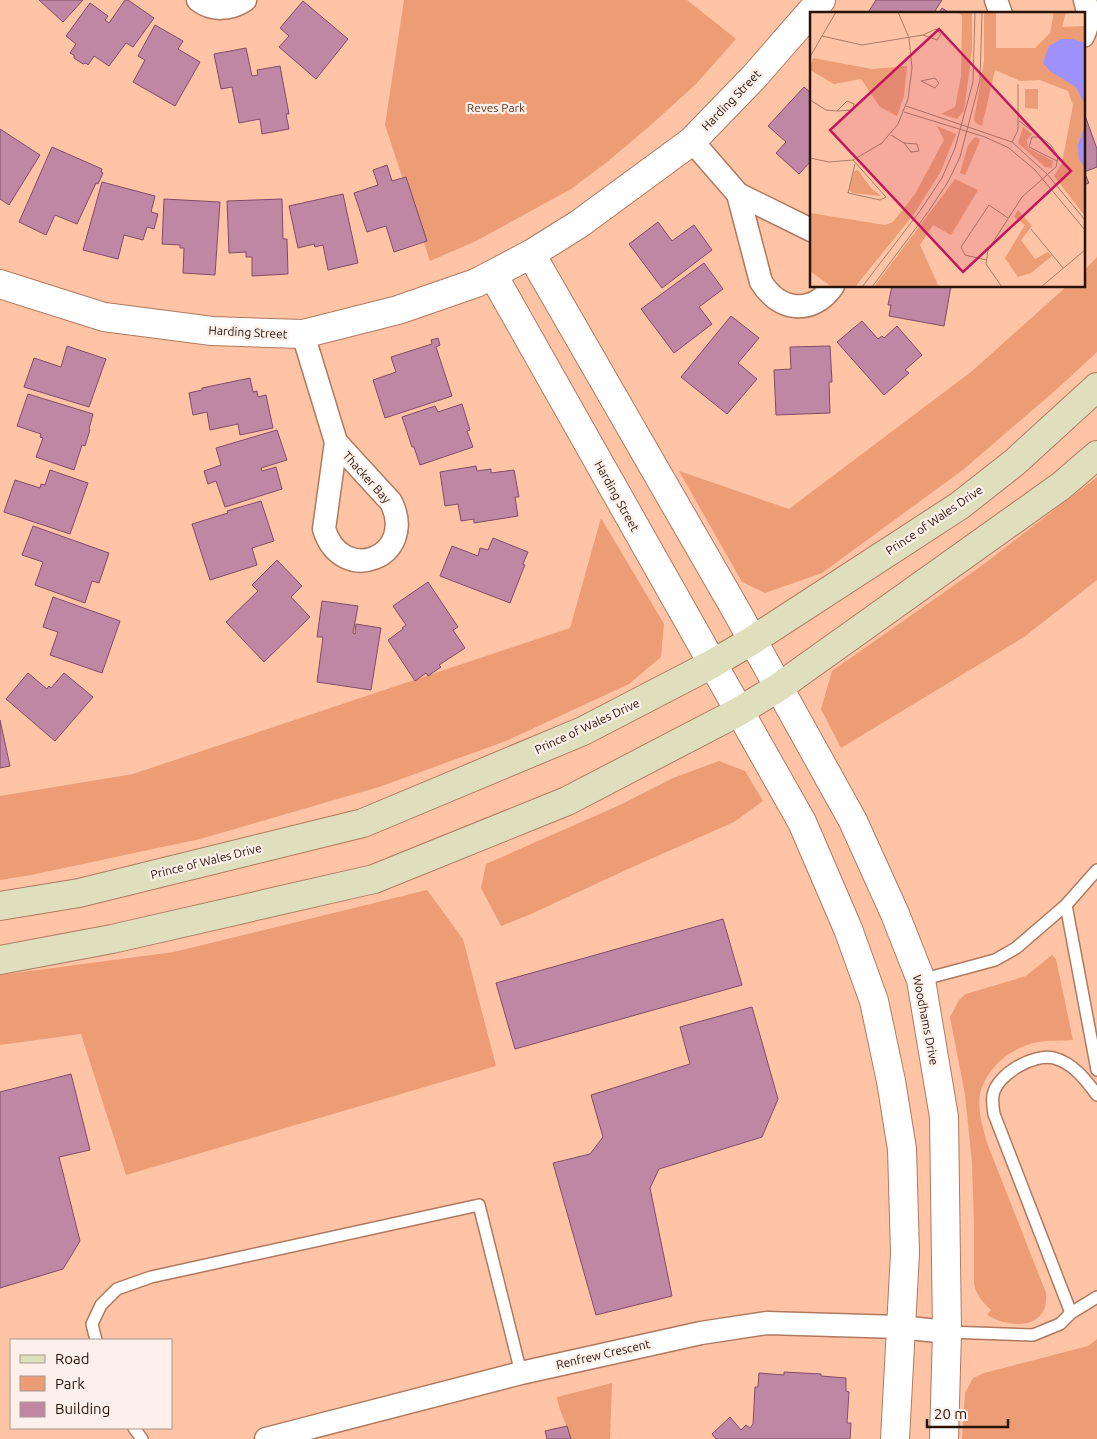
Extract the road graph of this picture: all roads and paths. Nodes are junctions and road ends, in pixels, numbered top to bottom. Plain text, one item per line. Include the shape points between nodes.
1 (198, 0) edge
2 (245, 0) edge
3 (821, 0) edge
4 (996, 0) edge
5 (1085, 0) edge
6 (811, 12) edge
7 (1000, 12) edge
8 (810, 13) edge
9 (1084, 34) edge
10 (692, 141) junction
11 (738, 194) junction
12 (810, 230) edge
13 (531, 254) junction
14 (493, 275) junction
15 (0, 284) edge
16 (832, 288) edge
17 (303, 334) junction
18 (1097, 386) edge
19 (336, 442) junction
20 (1097, 455) edge
21 (753, 640) junction
22 (712, 664) junction
23 (779, 687) junction
24 (738, 712) junction
25 (1097, 870) edge
26 (1066, 905) junction
27 (0, 906) edge
28 (0, 960) edge
29 (921, 980) junction
30 (1097, 1070) edge
31 (1097, 1095) edge
32 (1097, 1296) edge
33 (1071, 1313) junction
34 (900, 1327) junction
35 (948, 1332) junction
36 (96, 1339) edge
37 (521, 1373) junction
38 (266, 1439) edge
39 (895, 1439) edge
40 (944, 1439) edge

1 - 2 street via 211,7 224,8
3 - 6 street, Harding Street
4 - 7 street
5 - 9 street via 1089,15
8 - 10 street, Harding Street
10 - 11 street
10 - 13 street, Harding Street via 579,224
11 - 12 street
11 - 16 street via 761,282 768,293 785,304 804,306 817,302
13 - 14 street, Harding Street
13 - 21 street
14 - 17 street, Harding Street via 398,310
14 - 22 street, Harding Street
15 - 17 street, Harding Street via 104,316 212,331
17 - 19 street, Thacker Bay
18 - 21 main road, Prince of Wales Drive via 1016,462 959,506
19 - 19 street, Thacker Bay via 324,529 336,551 359,561 371,559 382,554 396,536 396,513 391,502
20 - 23 main road via 1061,486
21 - 22 main road, Prince of Wales Drive
21 - 23 street, Woodhams Drive
22 - 24 street
22 - 27 main road, Prince of Wales Drive via 583,731 363,822 79,893
23 - 24 main road
23 - 29 street, Woodhams Drive via 853,821
24 - 28 main road via 566,801 374,879 112,939
24 - 34 street via 802,822 848,929 874,1001 902,1149 904,1253
25 - 26 lane
26 - 29 lane via 1016,948 995,960
26 - 30 lane
29 - 35 street, Woodhams Drive via 944,1117
31 - 33 lane via 1085,1078 1053,1058 1036,1059 1017,1066 1003,1078 993,1094 994,1114
32 - 33 lane
33 - 35 lane via 1060,1324 1032,1336
34 - 35 street, Renfrew Crescent
34 - 37 street, Renfrew Crescent via 768,1323 700,1333
34 - 39 street
35 - 40 street, Woodhams Drive
36 - 37 lane via 92,1324 102,1305 117,1288 151,1277 479,1205
37 - 38 street, Renfrew Crescent

